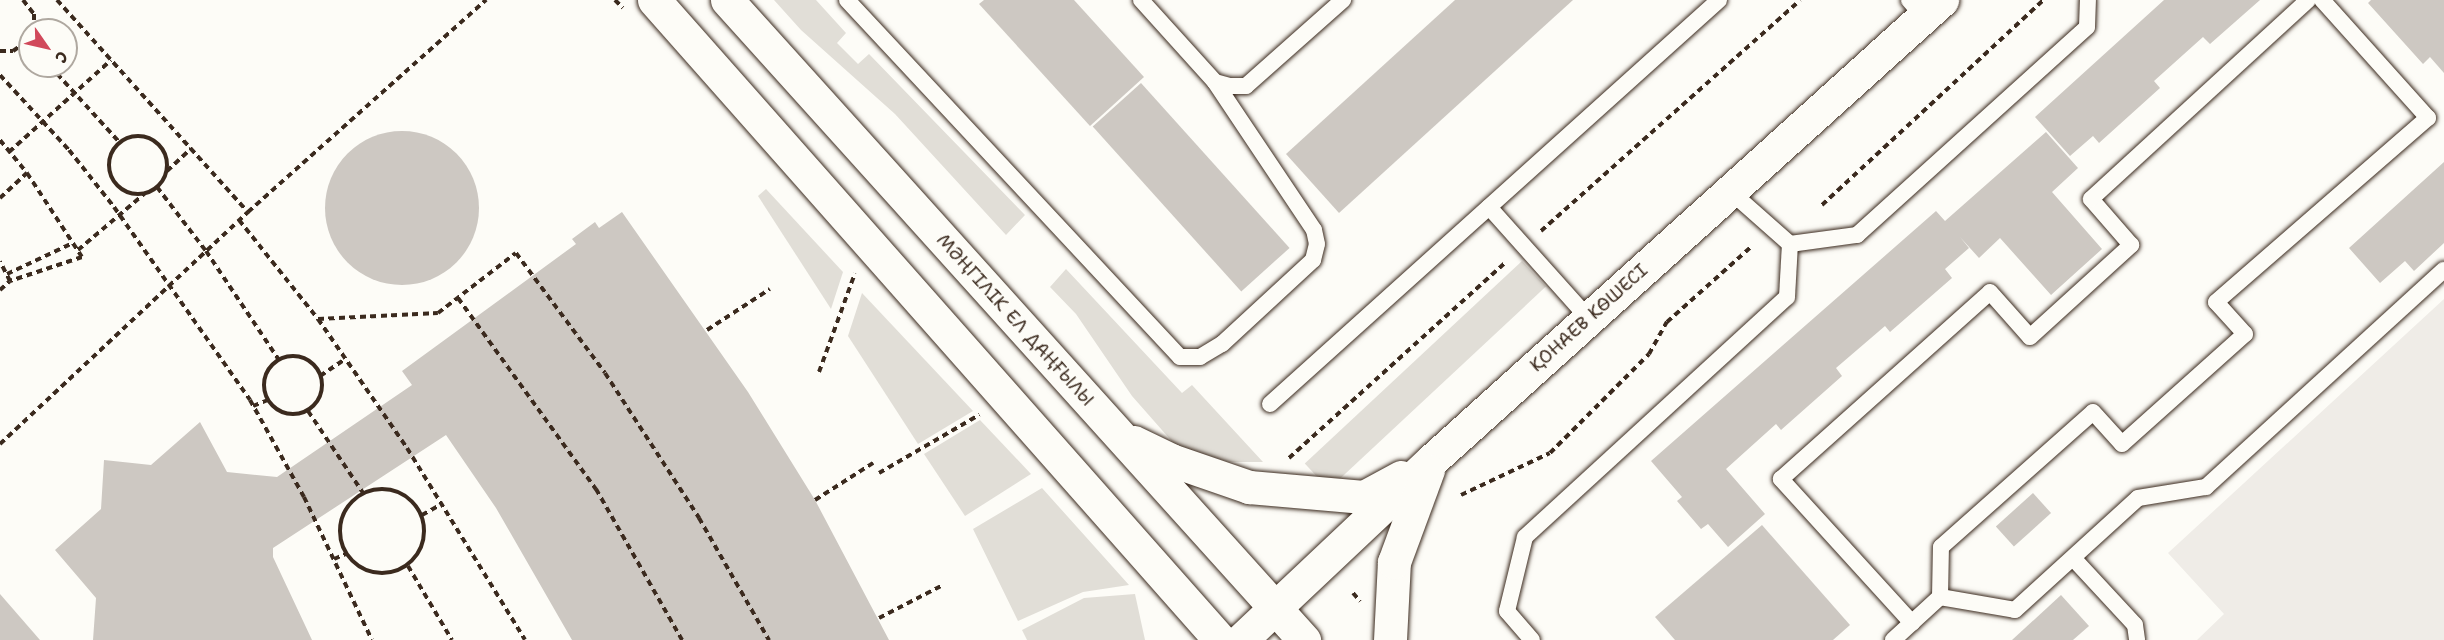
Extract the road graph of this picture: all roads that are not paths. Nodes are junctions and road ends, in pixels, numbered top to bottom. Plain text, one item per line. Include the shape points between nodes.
1 (654, 0) edge
2 (726, 0) edge
3 (847, 0) edge
4 (1141, 0) edge
5 (1343, 0) edge
6 (1719, 0) edge
7 (2088, 0) edge
8 (2308, 0) edge
9 (2322, 0) edge
10 (1924, 5) edge
11 (1215, 82) junction
12 (1730, 190) junction
13 (1489, 207) junction
14 (1790, 244) junction
15 (2444, 270) edge
16 (1589, 319) junction
17 (1270, 404) dead end
18 (1120, 435) junction
19 (1432, 460) junction
20 (2073, 558) junction
21 (1940, 597) junction
22 (1275, 608) junction
23 (1912, 623) junction
24 (1220, 640) edge
25 (1240, 640) edge
26 (1304, 640) edge
27 (1390, 640) edge
28 (1532, 640) edge
29 (1893, 640) edge
30 (2137, 640) edge

1 - 24 main road
2 - 18 main road, МӘҢГІЛІК ЕЛ ДАҢҒЫЛЫ
3 - 11 lane via 1180,357 1200,357 1222,344 1313,261 1317,244 1314,230
4 - 11 lane
5 - 11 lane via 1246,86
6 - 13 lane
7 - 14 lane via 2087,27 1857,235
8 - 23 lane via 2091,199 2131,245 2030,337 1990,292 1781,479
9 - 21 lane via 2428,118 2216,302 2245,334 2122,444 2093,412 1941,548
10 - 12 main road, ҚОНАЕВ КӨШЕСІ
12 - 14 lane
12 - 16 main road, ҚОНАЕВ КӨШЕСІ
13 - 16 lane
13 - 17 lane
14 - 28 lane via 1787,297 1525,537 1507,611
15 - 20 lane via 2206,487 2139,498
16 - 19 main road, ҚОНАЕВ КӨШЕСІ
18 - 19 main road via 1171,460 1249,487 1364,497
18 - 22 main road, МӘҢГІЛІК ЕЛ ДАҢҒЫЛЫ
19 - 22 main road, ҚОНАЕВ КӨШЕСІ
19 - 27 main road via 1394,562
20 - 21 lane via 2014,610
20 - 30 lane via 2135,625
21 - 23 lane
22 - 25 main road, ҚОНАЕВ КӨШЕСІ
22 - 26 main road, МӘҢГІЛІК ЕЛ ДАҢҒЫЛЫ
23 - 29 lane

